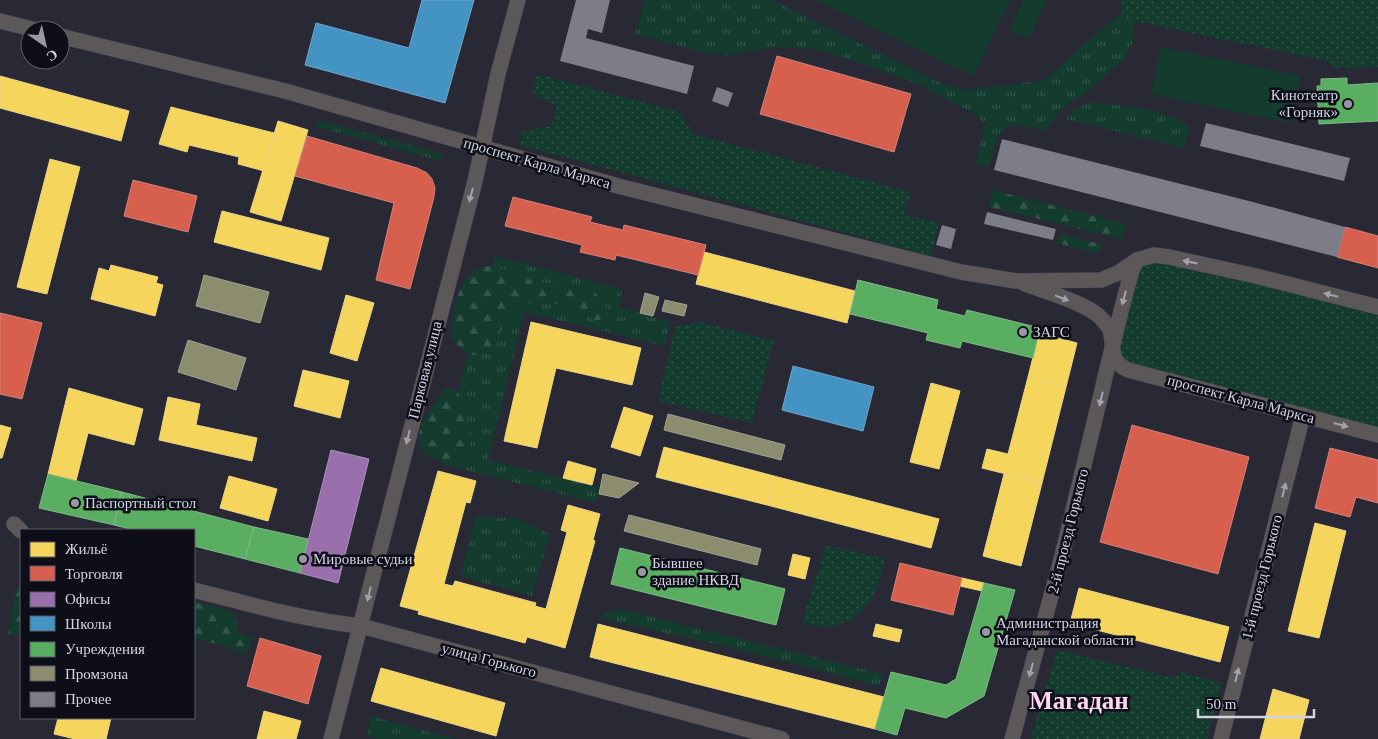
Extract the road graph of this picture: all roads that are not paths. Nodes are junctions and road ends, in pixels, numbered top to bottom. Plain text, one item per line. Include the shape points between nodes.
1 (518, 0) edge
2 (0, 21) edge
3 (20, 26) edge
4 (70, 38) edge
5 (482, 147) junction
6 (1138, 260) junction
7 (1016, 281) junction
8 (1378, 307) edge
9 (1112, 351) junction
10 (1303, 415) junction
11 (1378, 435) edge
12 (195, 590) edge
13 (361, 626) junction
14 (331, 739) edge
15 (782, 739) edge
16 (1012, 739) edge
17 (1221, 739) edge

1 - 5 street, Парковая улица
2 - 3 street
4 - 5 street, проспект Карла Маркса via 285,91
5 - 7 street, проспект Карла Маркса via 618,186 961,272
5 -> 13 street, Парковая улица
6 - 7 street, проспект Карла Маркса via 1101,280
8 -> 6 street, проспект Карла Маркса via 1168,257 1154,255
6 -> 9 street via 1132,270
7 -> 9 street, проспект Карла Маркса via 1099,316 1110,330
9 - 10 street, проспект Карла Маркса via 1119,364 1128,370
9 -> 16 street, 2-й проезд Горького via 1062,556
10 -> 11 street, проспект Карла Маркса
17 -> 10 street, 1-й проезд Горького
12 - 13 street, улица Горького via 335,623
13 - 14 street, Парковая улица
13 - 15 street, улица Горького

